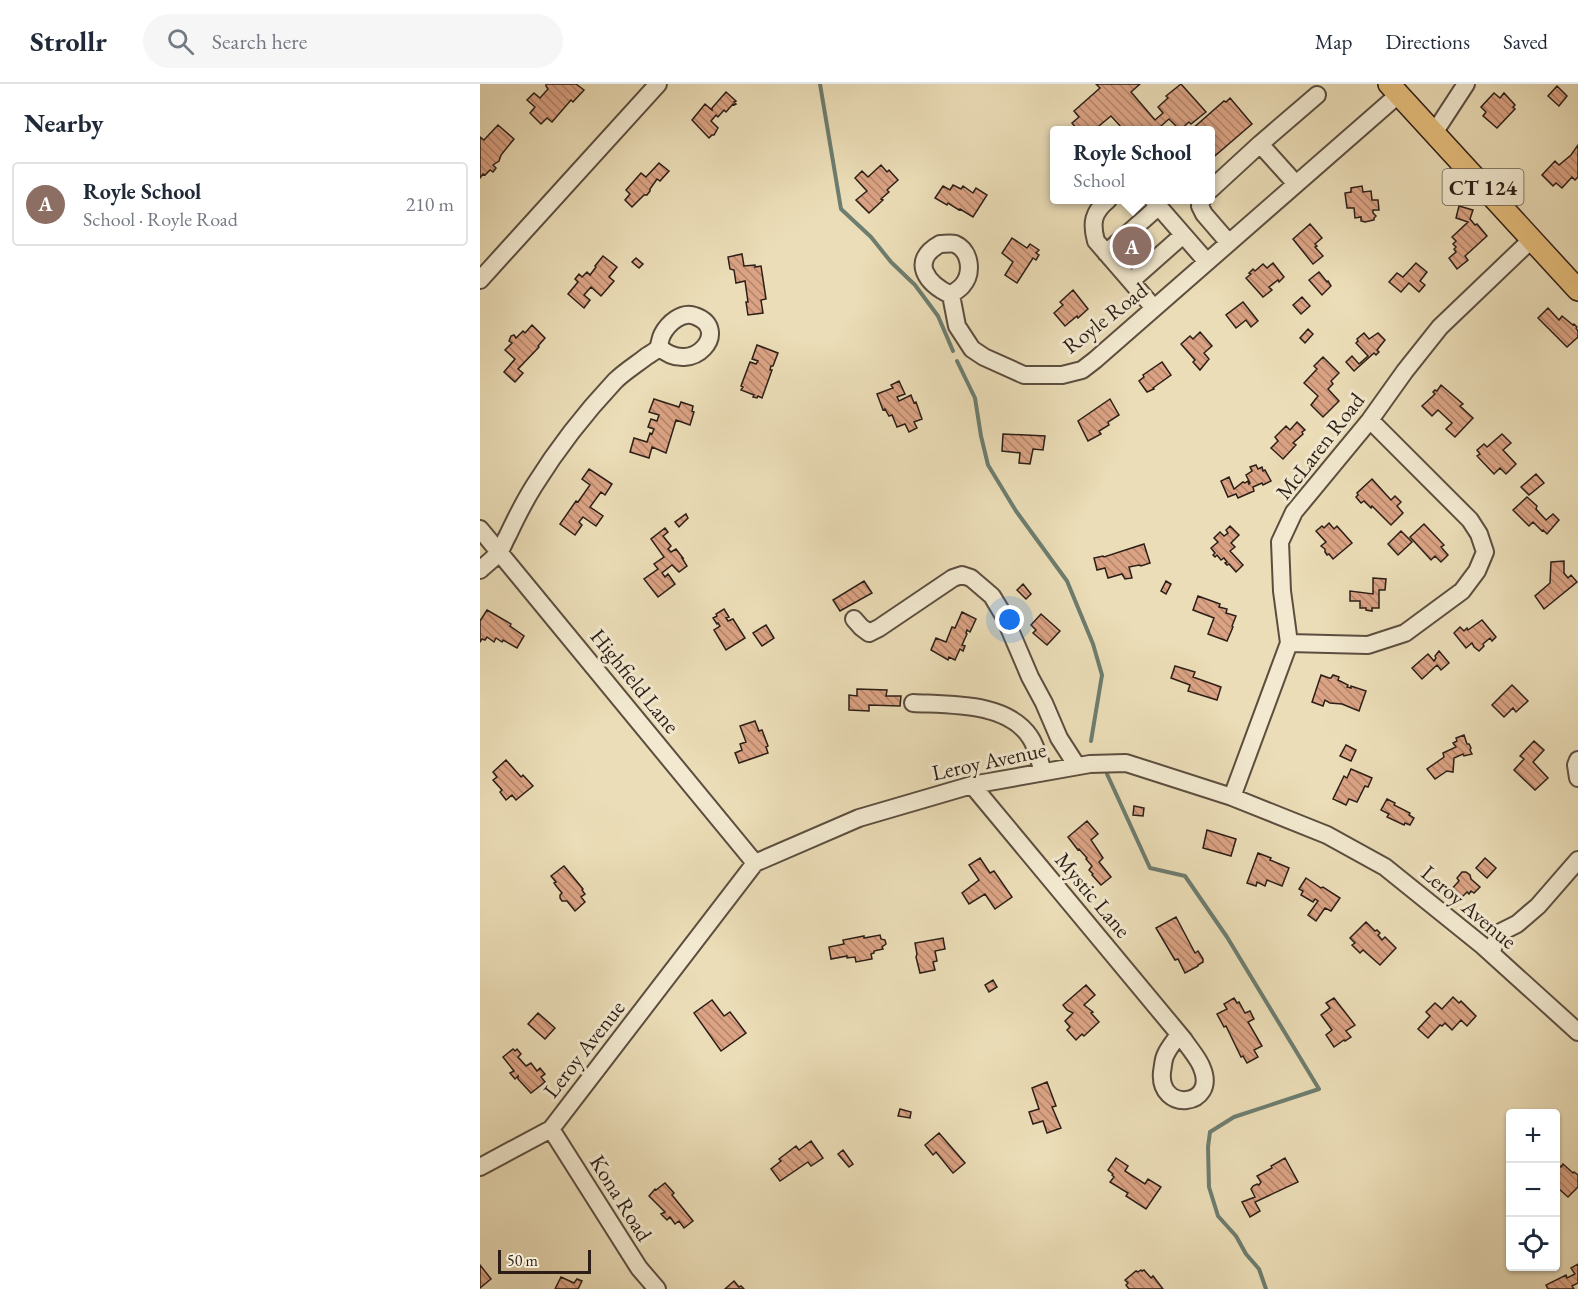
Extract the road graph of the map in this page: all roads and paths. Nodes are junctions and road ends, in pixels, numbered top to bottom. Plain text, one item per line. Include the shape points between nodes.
1 (658, 84) edge
2 (1466, 84) edge
3 (1394, 89) edge
4 (1317, 95) dead end
5 (1434, 133) junction
6 (1260, 144) junction
7 (1296, 184) junction
8 (1215, 185) edge
9 (1102, 204) edge
10 (1155, 204) edge
11 (1157, 204) edge
12 (1201, 204) edge
13 (1183, 235) junction
14 (1531, 240) junction
15 (1229, 243) junction
16 (1106, 253) junction
17 (1207, 262) junction
18 (480, 280) edge
19 (1131, 281) junction
20 (1576, 283) edge
21 (951, 295) dead end
22 (1154, 308) junction
23 (659, 348) dead end
24 (1370, 420) junction
25 (480, 529) edge
26 (500, 552) junction
27 (480, 570) edge
28 (855, 619) dead end
29 (1288, 643) junction
30 (913, 703) dead end
31 (1578, 760) edge
32 (1077, 766) junction
33 (1043, 772) junction
34 (1578, 778) edge
35 (972, 785) junction
36 (1232, 797) junction
37 (1578, 860) edge
38 (755, 863) junction
39 (1491, 953) junction
40 (1578, 1032) edge
41 (1179, 1035) dead end
42 (551, 1129) junction
43 (480, 1167) edge
44 (657, 1289) edge

1 - 18 street
2 - 5 street
3 - 5 main road, CT 124
3 - 7 street, Royle Road
4 - 6 street
5 - 14 main road, CT 124
6 - 7 street
6 - 8 street
7 - 15 street, Royle Road
9 - 16 street via 1093,229 1096,241
10 - 16 street
11 - 13 street
12 - 15 street via 1204,214
13 - 17 street
13 - 19 street
14 - 20 main road, CT 124
14 - 24 street, McLaren Road via 1440,327
15 - 17 street, Royle Road
16 - 19 street
17 - 22 street, Royle Road
19 - 22 street
21 - 22 street, Royle Road via 957,326 972,350 1024,375 1062,375 1082,370
23 - 26 street via 617,379 561,445 532,488
24 - 29 street, McLaren Road via 1294,512 1281,542
24 - 29 street via 1470,520 1485,552 1462,591 1406,633 1368,645
25 - 26 street, Highfield Lane
26 - 27 street
26 - 38 street, Highfield Lane
28 - 32 street via 869,633 953,578 971,578 992,596 1004,616 1059,738
29 - 36 street, McLaren Road
30 - 33 street via 974,707 1009,718 1029,735
31 - 34 street
32 - 33 street, Leroy Avenue
32 - 36 street, Leroy Avenue via 1126,764
33 - 35 street, Leroy Avenue
35 - 38 street, Leroy Avenue via 860,818
35 - 41 street, Mystic Lane
36 - 39 street, Leroy Avenue via 1327,835 1385,867
37 - 39 street via 1539,906 1499,933
38 - 42 street, Leroy Avenue
39 - 40 street, Leroy Avenue
42 - 43 street, Leroy Avenue
42 - 44 street, Kona Road via 639,1268

